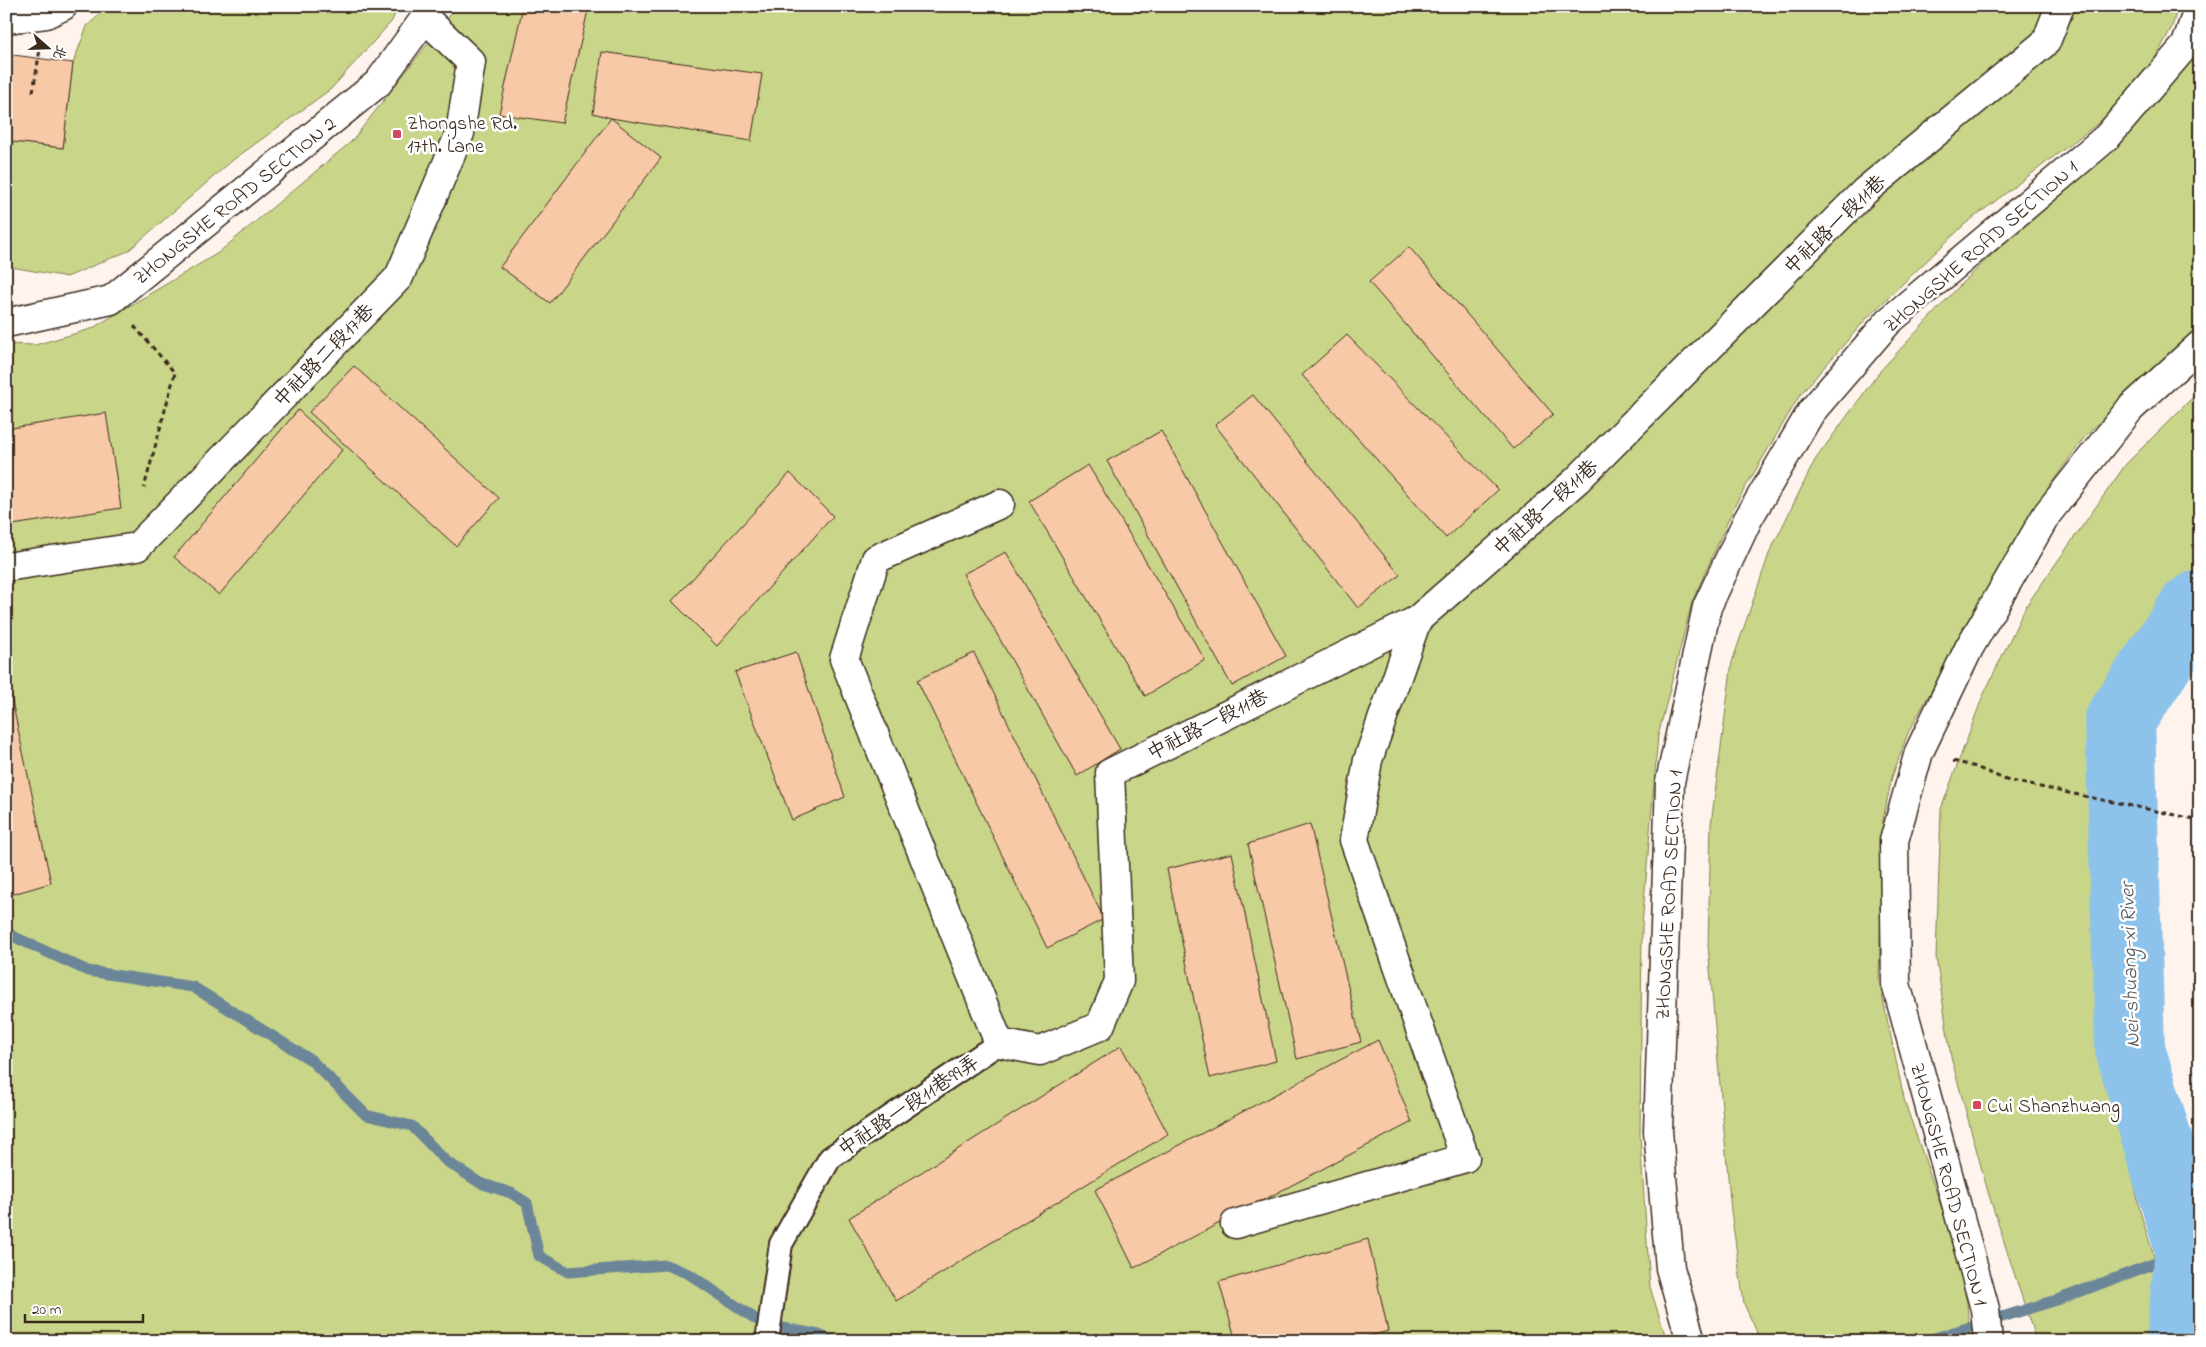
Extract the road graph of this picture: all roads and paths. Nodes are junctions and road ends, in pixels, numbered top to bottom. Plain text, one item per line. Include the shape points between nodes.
1 (2060, 6) edge
2 (2198, 6) edge
3 (54, 10) edge
4 (425, 12) edge
5 (6, 19) edge
6 (33, 92) dead end
7 (111, 300) junction
8 (6, 323) edge
9 (2200, 345) edge
10 (142, 496) dead end
11 (1000, 504) dead end
12 (6, 567) edge
13 (1417, 620) junction
14 (1919, 752) junction
15 (2200, 820) edge
16 (999, 1043) junction
17 (1235, 1224) dead end
18 (767, 1341) edge
19 (1691, 1341) edge
20 (1988, 1341) edge

1 - 13 street, 中社路一段11巷 via 2046,42 1865,191 1577,480
2 - 19 street, ZHONGSHE ROAD SECTION 1 via 2186,45 2107,137 1889,321 1811,412 1748,519 1707,607 1670,782 1658,1131 1670,1268
3 - 5 street
3 - 6 path
4 - 7 street, ZHONGSHE ROAD SECTION 2 via 378,83
4 - 12 street, 中社路二段17巷 via 471,62 460,133 399,277 137,547
7 - 8 street, ZHONGSHE ROAD SECTION 2
7 - 10 path via 175,373
9 - 14 street, ZHONGSHE ROAD SECTION 1 via 2130,409 2047,514 1970,648
11 - 16 street via 876,559 844,659
13 - 16 street, 中社路一段11巷 via 1110,773 1119,981 1100,1026 1040,1051
13 - 17 street via 1368,760 1354,840 1465,1158
14 - 15 path via 1976,767 2006,780
14 - 20 street, ZHONGSHE ROAD SECTION 1 via 1894,841 1896,984 1985,1308
16 - 18 lane, 中社路一段11巷99弄 via 830,1158 781,1244

